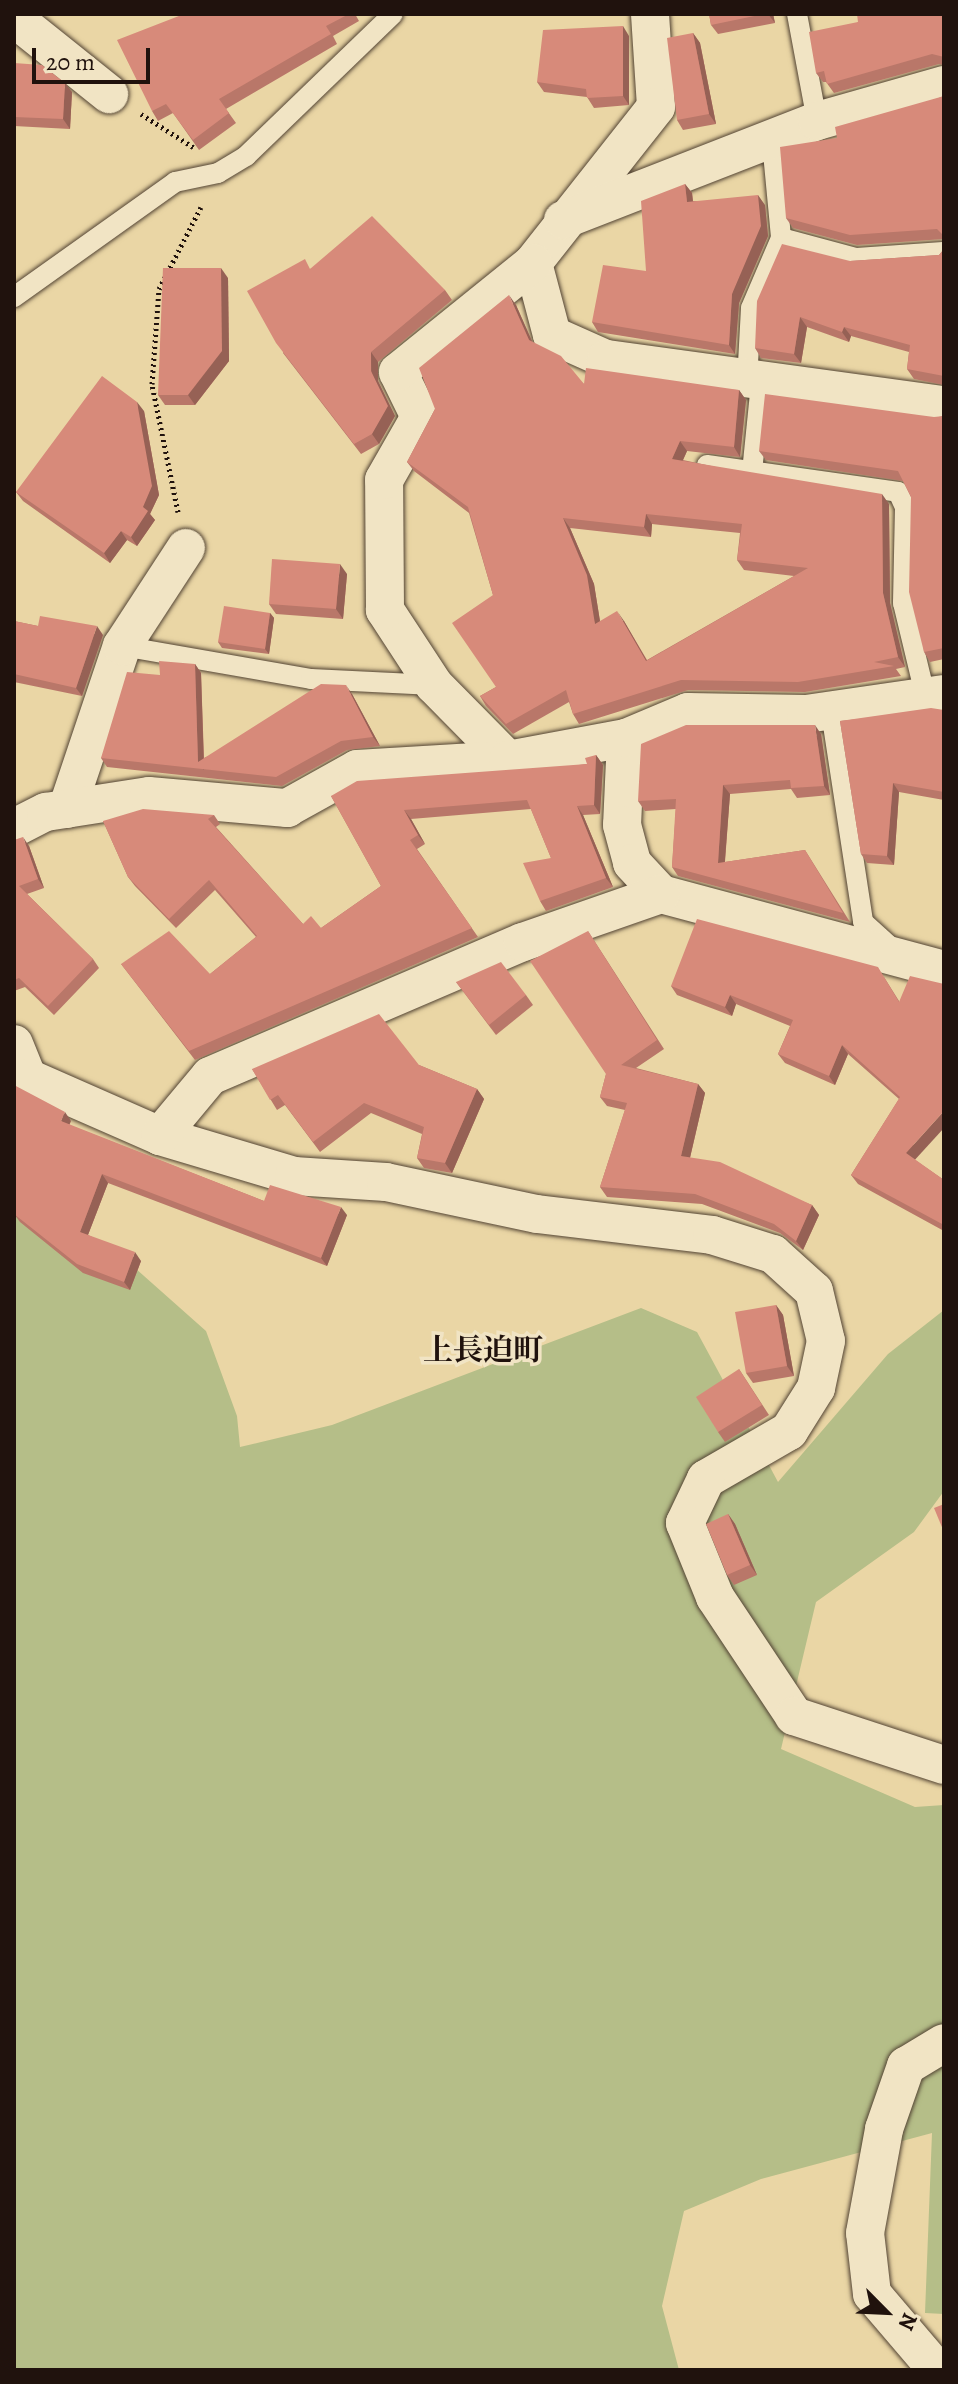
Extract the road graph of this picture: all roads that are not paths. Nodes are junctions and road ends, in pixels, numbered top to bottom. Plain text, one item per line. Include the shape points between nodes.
1 (393, 14) edge
2 (650, 14) edge
3 (797, 14) edge
4 (14, 18) edge
5 (944, 85) edge
6 (109, 94) road end
7 (817, 121) junction
8 (772, 142) junction
9 (561, 221) junction
10 (781, 238) junction
11 (944, 252) edge
12 (533, 263) junction
13 (14, 297) edge
14 (754, 383) junction
15 (944, 405) edge
16 (691, 463) edge
17 (752, 472) junction
18 (186, 548) road end
19 (122, 646) junction
20 (434, 685) junction
21 (935, 696) edge
22 (831, 712) junction
23 (626, 738) junction
24 (508, 760) junction
25 (67, 809) junction
26 (14, 828) edge
27 (661, 894) junction
28 (927, 967) edge
29 (14, 1044) edge
30 (160, 1136) junction
31 (944, 1765) edge
32 (944, 2043) edge
33 (937, 2370) edge

1 - 13 lane via 246,156 218,173 175,182
2 - 9 street via 656,107
3 - 7 lane
4 - 6 street
5 - 7 street
7 - 8 street
8 - 9 street
8 - 10 lane
9 - 12 street
10 - 11 lane via 856,258
10 - 14 lane via 751,308
12 - 14 street via 552,335 606,359
12 - 20 street via 398,372 420,417 384,480 385,610
14 - 15 street
14 - 17 lane
16 - 17 lane
17 - 21 lane via 898,492 905,507 903,603
18 - 19 street
19 - 20 lane via 311,679
19 - 25 street
20 - 24 street
21 - 22 street
22 - 23 street via 688,712
22 - 28 lane via 863,922
23 - 24 street
23 - 27 street via 622,825 632,863
24 - 25 street via 357,769 287,808 149,796
25 - 26 street
27 - 28 street
27 - 30 street via 523,942 210,1076
29 - 30 street via 28,1078
30 - 31 street via 294,1176 386,1182 537,1214 712,1235 773,1254 814,1291 826,1341 816,1388 789,1431 706,1479 685,1523 715,1597 794,1716
32 - 33 street via 906,2066 884,2129 865,2233 872,2294

